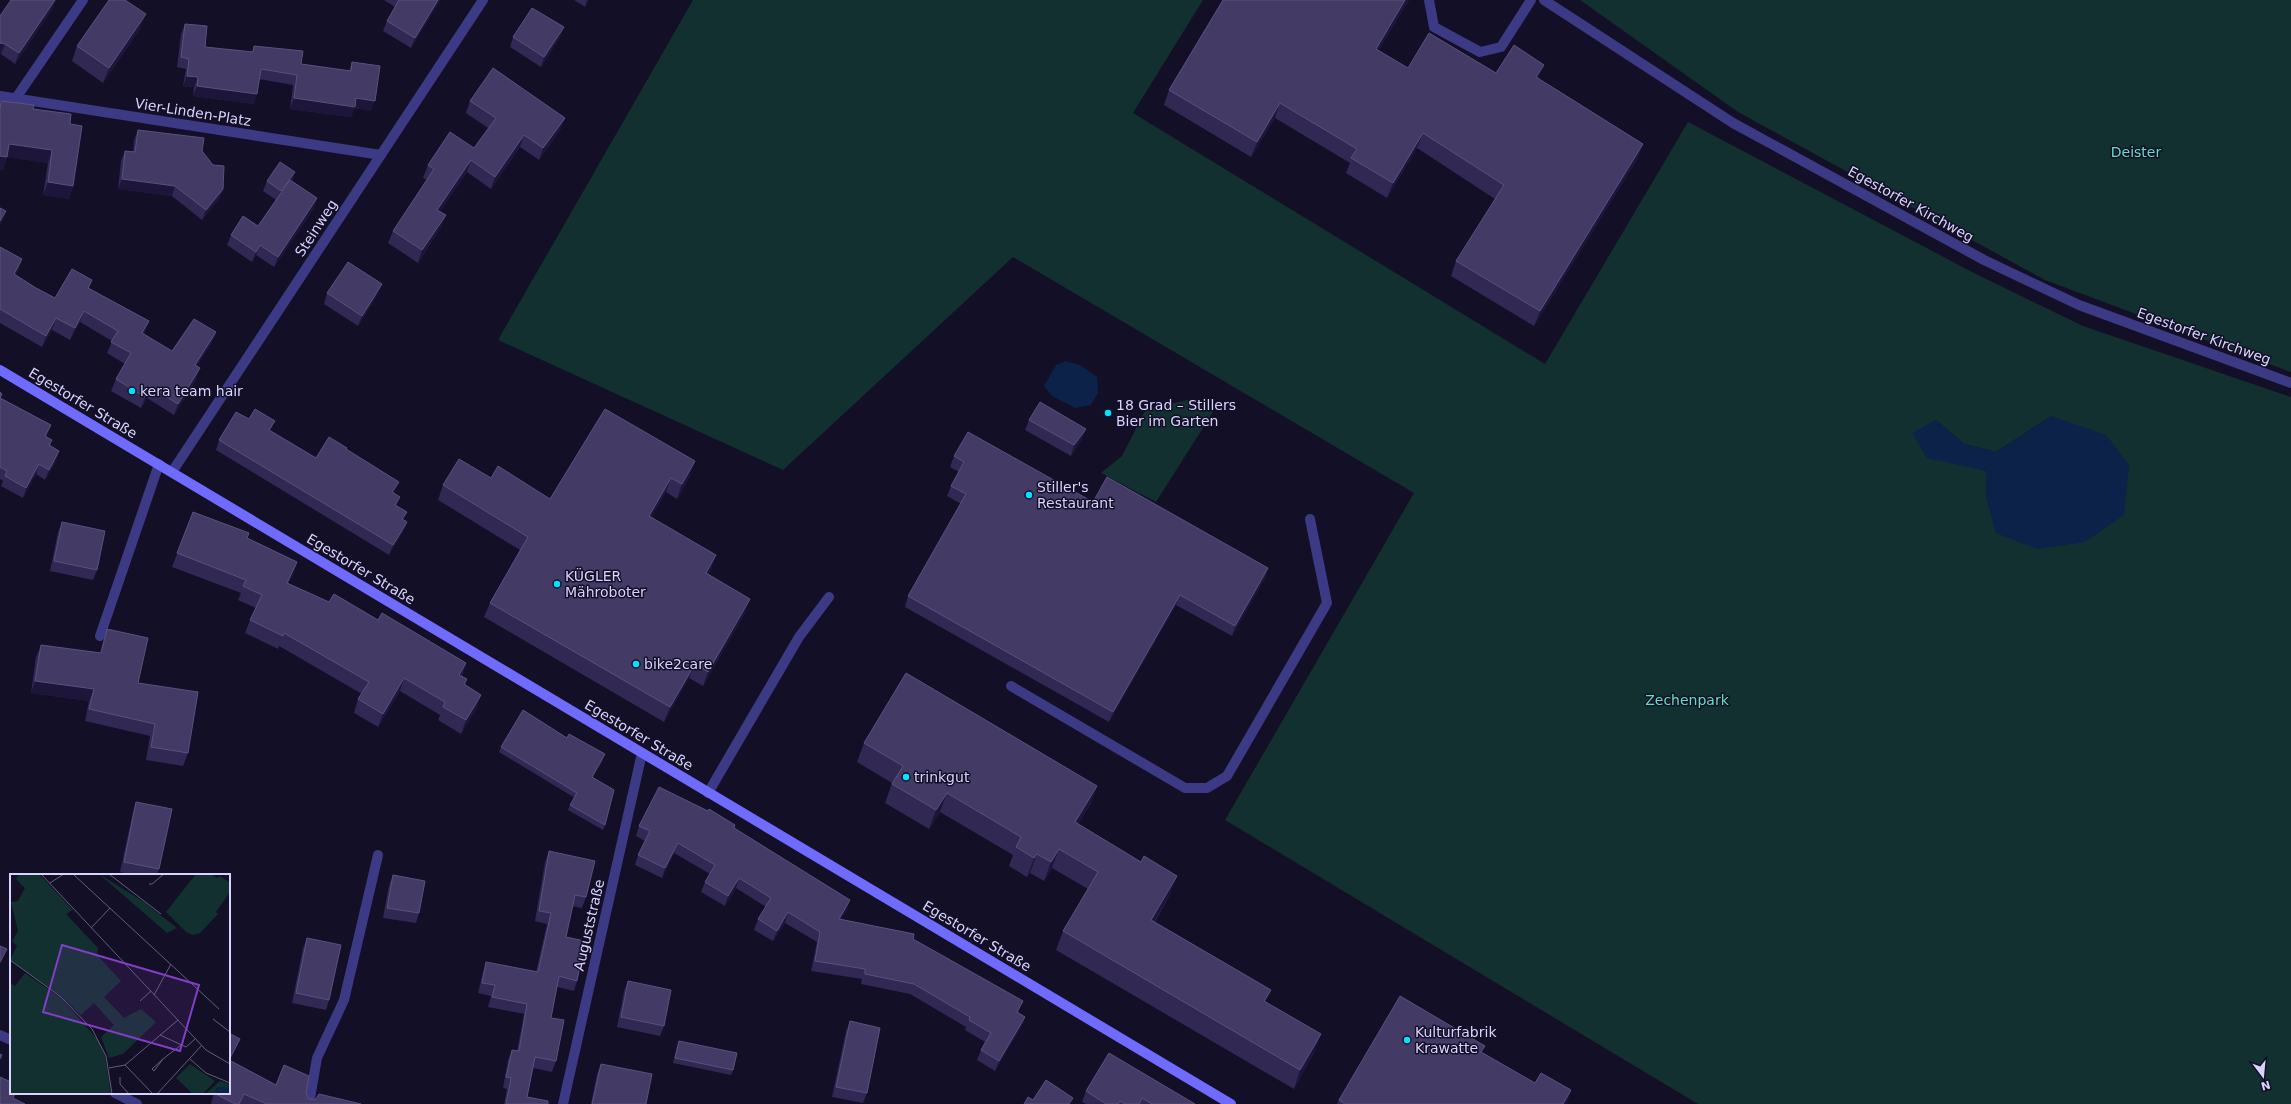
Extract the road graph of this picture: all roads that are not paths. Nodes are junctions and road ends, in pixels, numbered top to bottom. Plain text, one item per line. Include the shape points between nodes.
1 (83, 0) edge
2 (483, 0) edge
3 (1429, 0) edge
4 (1531, 0) edge
5 (1544, 0) edge
6 (0, 96) edge
7 (16, 98) junction
8 (381, 155) junction
9 (0, 370) edge
10 (2291, 383) edge
11 (159, 464) junction
12 (172, 472) junction
13 (1310, 519) dead end
14 (829, 597) dead end
15 (100, 636) dead end
16 (1011, 686) dead end
17 (642, 753) junction
18 (708, 793) junction
19 (378, 855) dead end
20 (0, 1035) edge
21 (10, 1040) edge
22 (117, 1094) edge
23 (137, 1104) edge
24 (309, 1104) edge
25 (563, 1104) edge
26 (1231, 1104) edge

1 - 7 street
2 - 8 street, Steinweg
3 - 4 street via 1434,27 1480,52 1501,47
5 - 10 street, Egestorfer Kirchweg via 1733,122 1984,260 2079,305
6 - 7 street, Vier-Linden-Platz
7 - 8 street, Vier-Linden-Platz
8 - 12 street, Steinweg
9 - 11 main road, Egestorfer Straße
11 - 12 main road, Egestorfer Straße
11 - 15 street
12 - 17 main road, Egestorfer Straße
13 - 16 street via 1327,603 1227,776 1207,788 1185,788
14 - 18 street via 799,638
17 - 18 main road, Egestorfer Straße
17 - 25 street, Auguststraße
18 - 26 main road, Egestorfer Straße
19 - 24 street via 344,1000 317,1058
20 - 21 street
22 - 23 street

